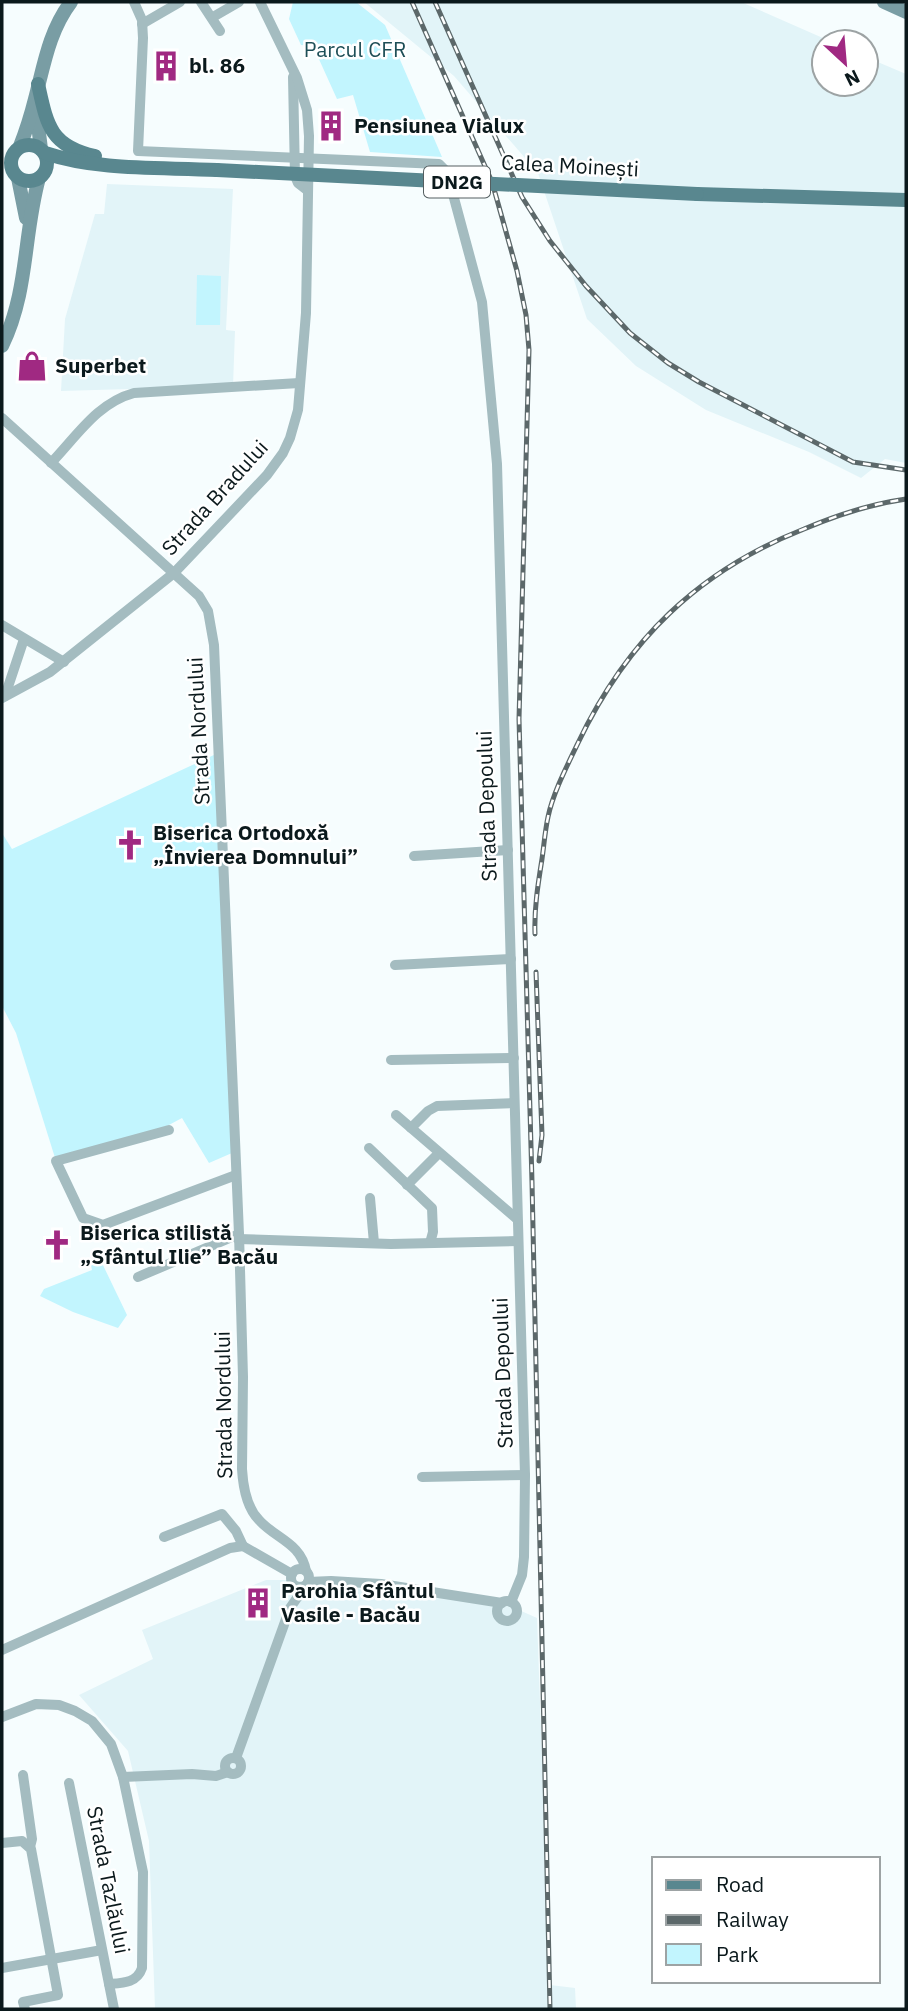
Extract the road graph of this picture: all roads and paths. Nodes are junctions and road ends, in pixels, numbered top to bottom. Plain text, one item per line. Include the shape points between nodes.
1 (71, 2) edge
2 (134, 2) edge
3 (180, 2) edge
4 (201, 2) edge
5 (239, 2) edge
6 (260, 2) edge
7 (884, 2) edge
8 (906, 12) edge
9 (213, 17) junction
10 (142, 24) junction
11 (220, 31) dead end
12 (292, 69) junction
13 (38, 84) junction
14 (35, 101) junction
15 (43, 151) junction
16 (12, 152) edge
17 (295, 159) junction
18 (308, 160) junction
19 (107, 166) junction
20 (141, 167) junction
21 (11, 174) edge
22 (41, 176) junction
23 (307, 193) junction
24 (906, 200) edge
25 (29, 240) junction
26 (2, 346) edge
27 (299, 383) junction
28 (2, 418) edge
29 (51, 463) junction
30 (174, 573) junction
31 (2, 625) edge
32 (24, 639) junction
33 (64, 662) junction
34 (4, 697) edge
35 (508, 850) junction
36 (414, 856) dead end
37 (511, 959) junction
38 (396, 965) dead end
39 (514, 1058) junction
40 (391, 1060) dead end
41 (514, 1103) junction
42 (396, 1115) dead end
43 (411, 1128) junction
44 (169, 1130) dead end
45 (369, 1148) dead end
46 (439, 1153) junction
47 (236, 1175) junction
48 (407, 1185) junction
49 (369, 1198) dead end
50 (517, 1219) junction
51 (238, 1237) junction
52 (518, 1241) junction
53 (374, 1243) junction
54 (430, 1243) junction
55 (138, 1277) dead end
56 (525, 1475) junction
57 (422, 1477) dead end
58 (164, 1537) dead end
59 (243, 1546) junction
60 (301, 1577) junction
61 (2, 1650) edge
62 (2, 1717) edge
63 (23, 1775) dead end
64 (123, 1777) junction
65 (69, 1783) dead end
66 (2, 1843) edge
67 (30, 1847) junction
68 (102, 1950) junction
69 (52, 1958) junction
70 (2, 1968) edge
71 (109, 1983) junction
72 (24, 2009) edge
73 (114, 2009) edge

1 - 13 main road via 53,32
2 - 10 street
3 - 10 street
4 - 9 street
5 - 9 street
6 - 12 street, Strada Bradului
7 - 8 main road
9 - 11 street
10 - 17 street, Strada Depoului via 138,150
12 - 17 street
12 - 18 street, Strada Bradului via 307,110
13 - 14 main road
13 - 20 main road via 48,121 65,147
14 - 15 main road
14 - 16 main road
15 - 16 main road via 31,144
15 - 19 main road, Calea Moinești / DN2G via 70,161
15 - 22 main road via 47,164
16 - 21 main road
17 - 18 street, Strada Depoului
17 - 23 street via 295,176
18 - 23 street, Strada Bradului
18 - 35 street, Strada Depoului via 432,163 447,172 486,327 497,464
19 - 20 main road, Calea Moinești / DN2G
19 - 22 main road, Calea Moinești / DN2G
20 - 24 main road, Calea Moinești / DN2G, bridge
21 - 22 main road via 29,181
21 - 25 main road via 23,193
22 - 25 main road
23 - 27 street, Strada Bradului via 306,313
25 - 26 main road via 17,307
27 - 29 street via 120,397 96,413
27 - 30 street, Strada Bradului via 295,423 283,453
28 - 29 street, Strada Nordului
29 - 30 street, Strada Nordului
30 - 33 street, Strada Bradului
30 - 47 street, Strada Nordului via 208,611 214,645
31 - 32 street
32 - 33 street
32 - 34 street
33 - 34 street, Strada Bradului
35 - 36 street
35 - 37 street, Strada Depoului
37 - 38 street
37 - 39 street, Strada Depoului
39 - 40 street
39 - 41 street, Strada Depoului
41 - 43 street via 437,1106
41 - 50 street, Strada Depoului
42 - 43 street
43 - 46 street
44 - 47 street via 57,1161 83,1218 103,1225
45 - 48 street
46 - 48 street
46 - 50 street
47 - 51 street, Strada Nordului
48 - 54 street via 432,1208
49 - 53 street
50 - 52 street, Strada Depoului
51 - 53 street
51 - 55 street
51 - 60 street, Strada Nordului via 245,1494 259,1520 297,1553
52 - 54 street
52 - 56 street, Strada Depoului
53 - 54 street
56 - 57 street
56 - 60 street, Strada Depoului via 524,1557 518,1586 506,1605 381,1584
58 - 59 street via 222,1514
59 - 60 street
59 - 61 street
60 - 64 street via 230,1764 192,1774
62 - 64 street, Strada Tazlăului via 36,1704 75,1711 103,1732
63 - 67 street via 33,1839
64 - 71 street, Strada Tazlăului via 143,1872 142,1968 135,1979
65 - 68 street, Strada Tazlăului
66 - 67 street via 22,1841
67 - 69 street
68 - 69 street
68 - 71 street, Strada Tazlăului
69 - 70 street
69 - 72 street via 58,1995 23,2002
71 - 73 street, Strada Tazlăului

